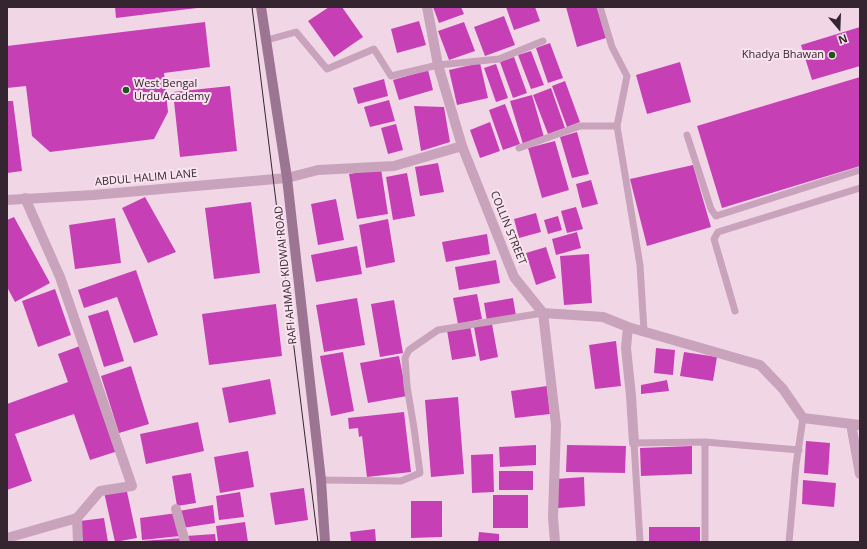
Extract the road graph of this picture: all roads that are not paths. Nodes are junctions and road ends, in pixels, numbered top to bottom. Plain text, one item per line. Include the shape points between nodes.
1 (261, 7) edge
2 (426, 7) edge
3 (600, 7) edge
4 (267, 40) junction
5 (543, 41) dead end
6 (438, 65) junction
7 (617, 126) junction
8 (687, 135) dead end
9 (462, 146) junction
10 (519, 148) dead end
11 (860, 170) edge
12 (287, 178) junction
13 (860, 188) edge
14 (25, 198) junction
15 (7, 200) edge
16 (735, 311) dead end
17 (543, 313) junction
18 (628, 327) junction
19 (644, 331) junction
20 (802, 418) junction
21 (856, 425) edge
22 (705, 442) junction
23 (634, 443) junction
24 (799, 450) junction
25 (860, 474) edge
26 (320, 480) junction
27 (176, 509) dead end
28 (77, 518) junction
29 (7, 538) edge
30 (78, 542) edge
31 (185, 542) edge
32 (325, 542) edge
33 (554, 542) edge
34 (640, 542) edge
35 (705, 542) edge
36 (789, 542) edge

1 - 4 main road, RAFI AHMAD KIDWAI ROAD
2 - 6 street, COLLIN STREET
3 - 7 lane via 612,47 627,76
4 - 6 lane via 296,32 327,69 374,49 391,76
4 - 12 main road, RAFI AHMAD KIDWAI ROAD
5 - 6 lane via 499,59
6 - 9 street, COLLIN STREET
7 - 10 lane via 580,126
7 - 19 lane via 640,265
8 - 11 lane via 711,210 716,216
9 - 12 street via 394,166 318,170
9 - 17 street, COLLIN STREET via 514,277
12 - 14 street, ABDUL HALIM LANE via 93,195
12 - 26 main road, RAFI AHMAD KIDWAI ROAD
13 - 16 lane via 718,232 714,239
14 - 15 street, ABDUL HALIM LANE
14 - 28 street via 60,277 132,486 100,491
17 - 18 street via 603,318
17 - 26 lane via 438,330 409,350 405,358 407,386 420,473 401,481
17 - 33 street via 556,425 552,517
18 - 19 street
18 - 23 street via 626,348
19 - 20 street via 760,365 783,389
20 - 21 street
20 - 24 lane
21 - 25 street
22 - 23 lane
22 - 24 lane
22 - 35 lane
23 - 34 lane
24 - 36 lane
26 - 32 main road, RAFI AHMAD KIDWAI ROAD
27 - 31 street
28 - 29 street
28 - 30 street

